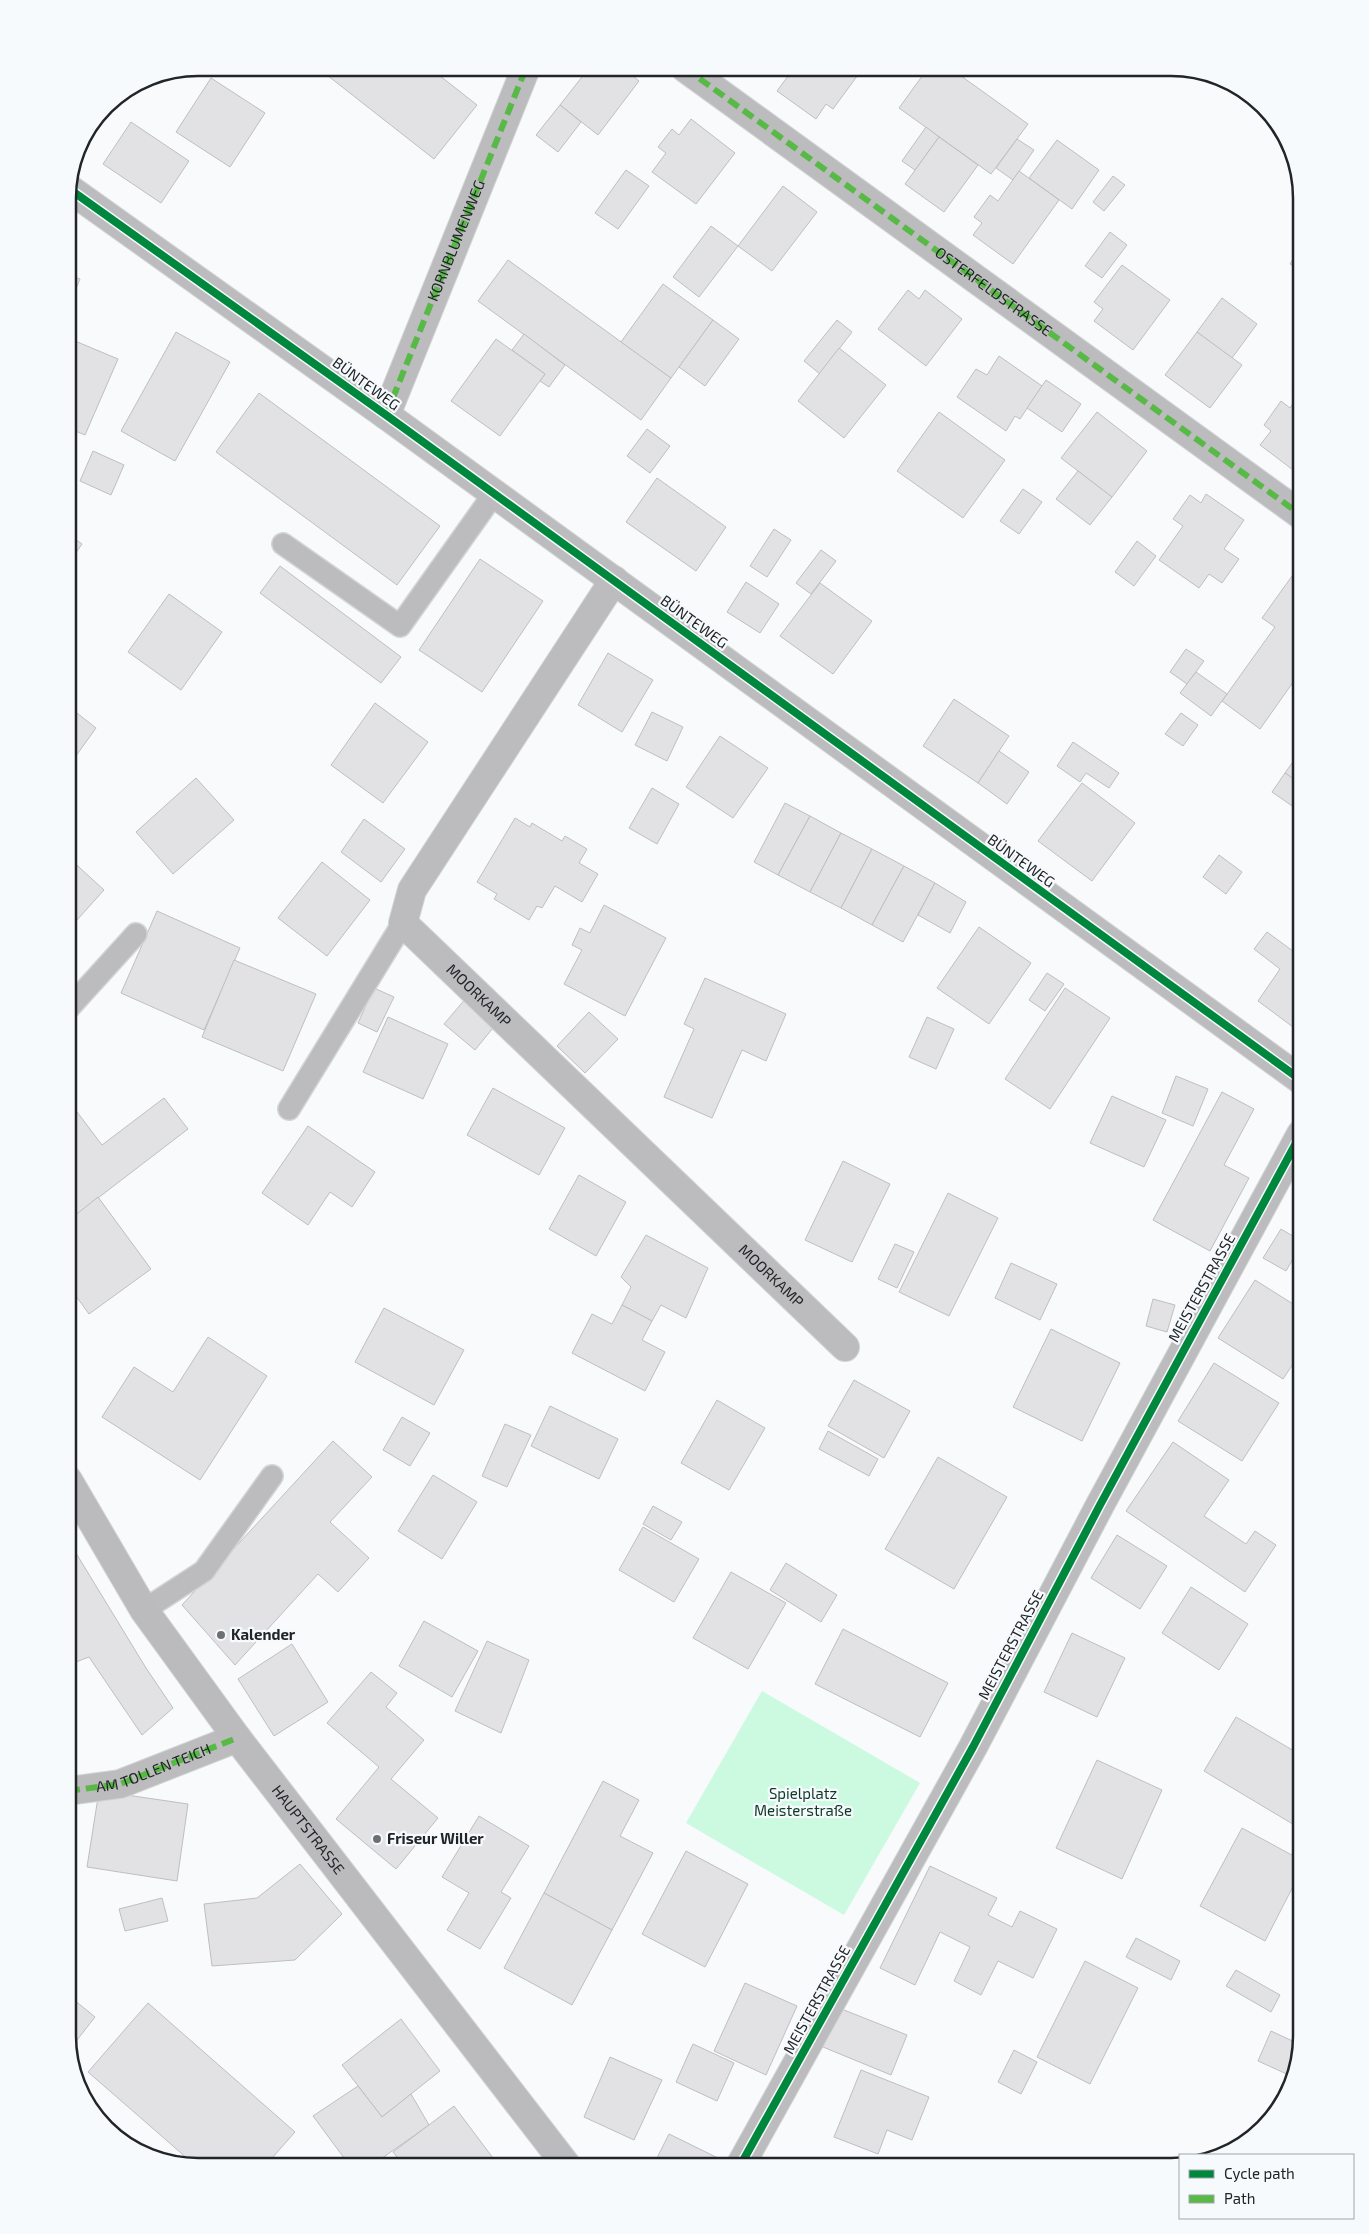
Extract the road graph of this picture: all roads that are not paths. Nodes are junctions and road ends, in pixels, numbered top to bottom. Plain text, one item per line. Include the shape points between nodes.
1 (523, 76) edge
2 (697, 77) edge
3 (77, 194) edge
4 (386, 415) junction
5 (494, 495) junction
6 (1293, 509) edge
7 (283, 544) dead end
8 (614, 580) junction
9 (403, 923) junction
10 (136, 934) dead end
11 (77, 1000) edge
12 (1293, 1073) edge
13 (289, 1109) dead end
14 (1293, 1150) edge
15 (845, 1347) dead end
16 (272, 1476) dead end
17 (76, 1494) edge
18 (144, 1610) junction
19 (237, 1738) junction
20 (76, 1790) edge
21 (560, 2157) edge
22 (745, 2158) edge

1 - 4 street, KORNBLUMENWEG
2 - 6 street, OSTERFELDSTRASSE
3 - 4 street, BÜNTEWEG
4 - 5 street, BÜNTEWEG
5 - 7 lane via 400,626
5 - 8 street, BÜNTEWEG
8 - 9 street via 412,890
8 - 12 street, BÜNTEWEG
9 - 13 lane
9 - 15 street, MOORKAMP
10 - 11 lane
14 - 22 street, MEISTERSTRASSE via 1104,1497 973,1747
16 - 18 lane via 204,1571
17 - 18 street, HAUPTSTRASSE
18 - 19 street, HAUPTSTRASSE
19 - 20 street, AM TOLLEN TEICH via 120,1784
19 - 21 street, HAUPTSTRASSE

